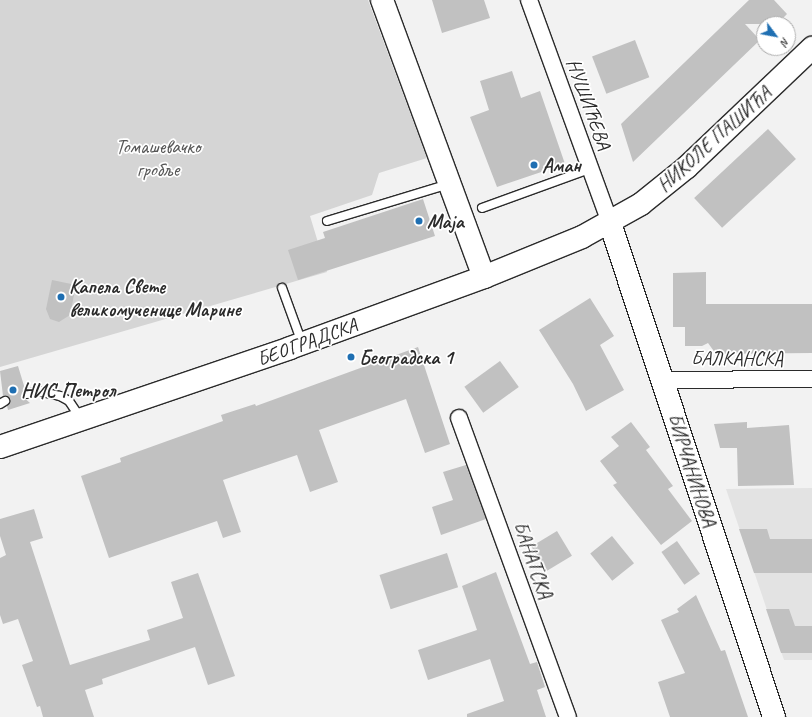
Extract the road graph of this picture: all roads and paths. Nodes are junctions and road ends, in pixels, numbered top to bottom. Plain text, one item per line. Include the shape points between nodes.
1 (382, 0) edge
2 (529, 0) edge
3 (812, 48) edge
4 (590, 169) junction
5 (449, 183) junction
6 (482, 208) dead end
7 (327, 221) dead end
8 (610, 223) junction
9 (484, 277) junction
10 (282, 288) dead end
11 (302, 344) junction
12 (812, 378) edge
13 (662, 380) junction
14 (27, 394) dead end
15 (459, 418) dead end
16 (81, 420) junction
17 (0, 447) edge
18 (568, 717) edge
19 (774, 717) edge

1 - 5 main road
2 - 4 street, НУШИЋЕВА
3 - 8 main road, НИКОЛЕ ПАШИЋА via 687,167 641,204
4 - 6 lane
4 - 8 street, НУШИЋЕВА
5 - 7 lane
5 - 9 main road
8 - 9 main road, БЕОГРАДСКА
8 - 13 main road, БИРЧАНИНОВА
9 - 11 main road, БЕОГРАДСКА
10 - 11 lane
11 - 16 main road, БЕОГРАДСКА
12 - 13 street, БАЛКАНСКА
13 - 19 main road, БИРЧАНИНОВА
14 - 16 lane via 38,391 60,396 69,401
15 - 18 street, БАНАТСКА
16 - 17 main road, БЕОГРАДСКА

